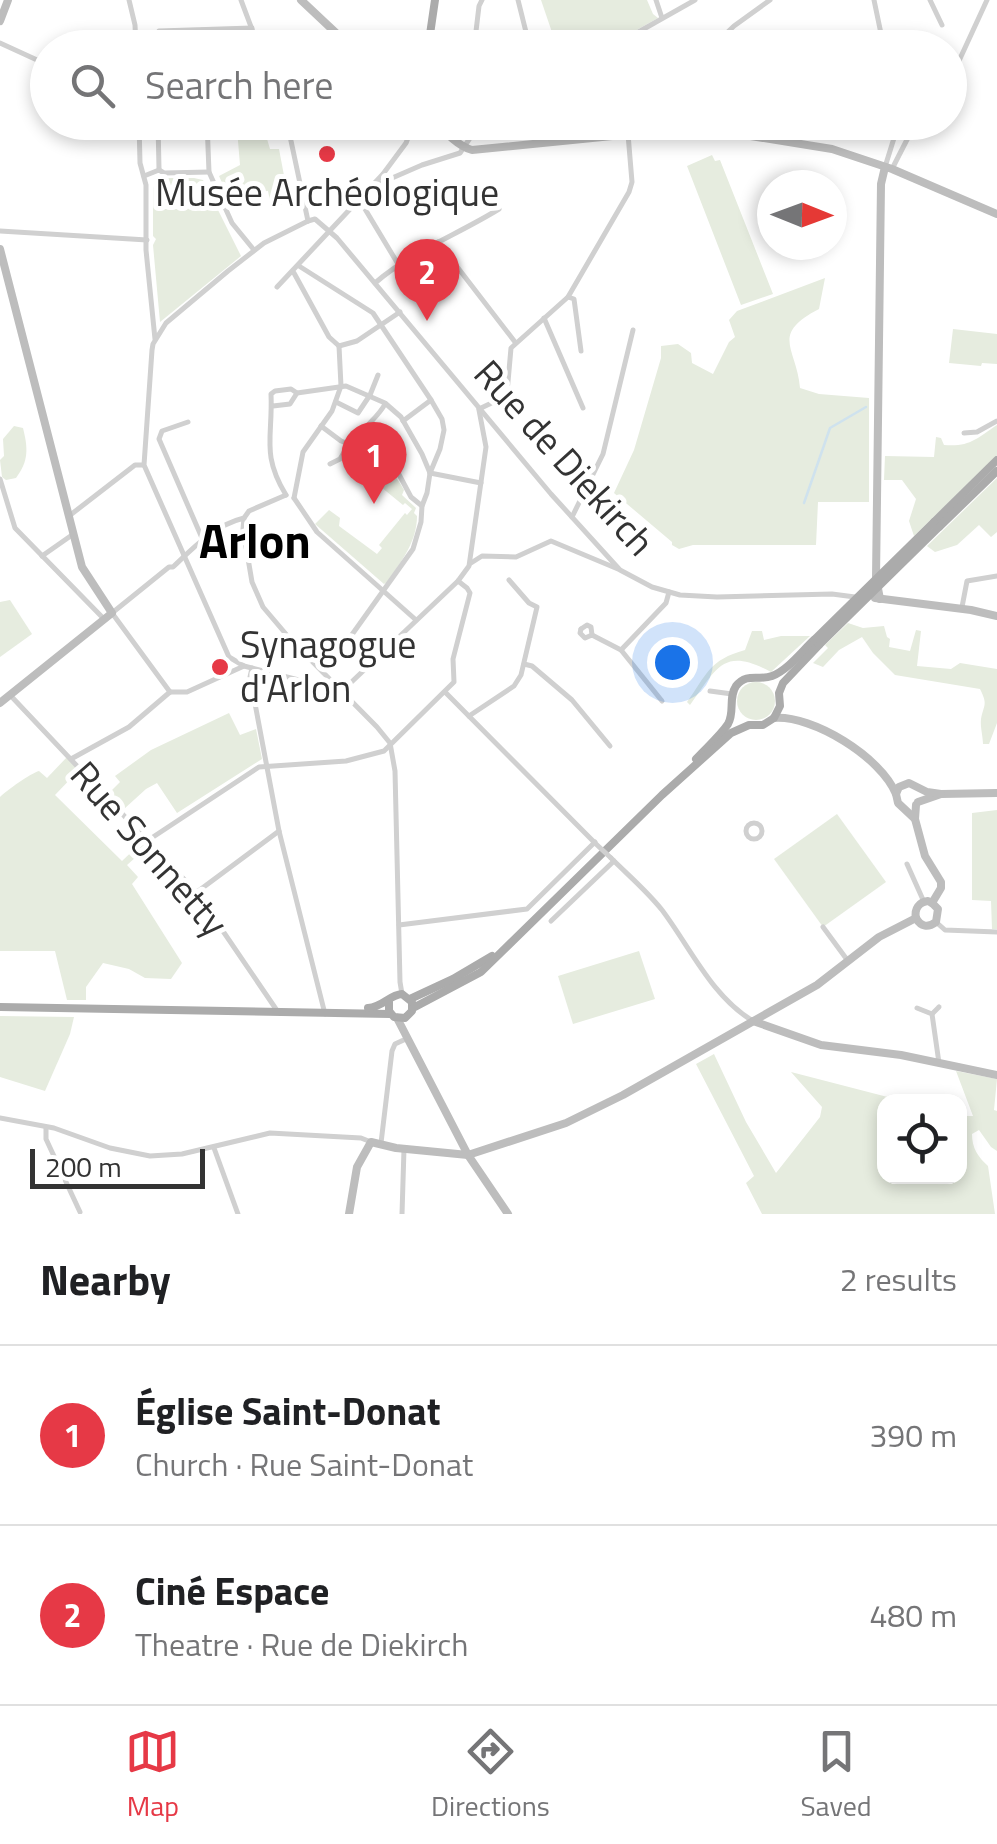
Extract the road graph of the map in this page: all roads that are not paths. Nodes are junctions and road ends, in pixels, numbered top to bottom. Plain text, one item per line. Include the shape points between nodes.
1 (8, 0) edge
2 (128, 0) edge
3 (241, 0) edge
4 (301, 0) edge
5 (435, 0) edge
6 (518, 0) edge
7 (656, 0) edge
8 (695, 0) edge
9 (770, 0) edge
10 (874, 0) edge
11 (930, 0) edge
12 (987, 0) edge
13 (480, 2) edge
14 (684, 3) edge
15 (662, 18) junction
16 (0, 21) edge
17 (942, 25) dead end
18 (252, 28) joint
19 (135, 30) edge
20 (202, 30) edge
21 (333, 30) edge
22 (431, 30) edge
23 (476, 30) edge
24 (526, 30) edge
25 (641, 30) edge
26 (730, 30) edge
27 (880, 30) edge
28 (0, 43) edge
29 (967, 43) edge
30 (30, 57) edge
31 (139, 140) edge
32 (158, 140) edge
33 (207, 140) edge
34 (291, 140) edge
35 (407, 140) edge
36 (456, 140) edge
37 (469, 140) edge
38 (561, 140) edge
39 (628, 140) edge
40 (775, 140) edge
41 (894, 140) edge
42 (905, 140) edge
43 (465, 148) junction
44 (888, 168) junction
45 (159, 170) junction
46 (209, 172) junction
47 (144, 176) junction
48 (373, 186) junction
49 (359, 199) junction
50 (499, 209) dead end
51 (997, 214) edge
52 (308, 220) junction
53 (0, 231) edge
54 (330, 232) junction
55 (146, 240) junction
56 (438, 242) junction
57 (0, 248) edge
58 (254, 250) junction
59 (398, 264) junction
60 (296, 269) junction
61 (374, 283) junction
62 (278, 287) dead end
63 (568, 297) junction
64 (400, 312) junction
65 (544, 318) junction
66 (166, 324) junction
67 (152, 325) junction
68 (381, 325) junction
69 (633, 330) dead end
70 (156, 339) junction
71 (516, 342) junction
72 (338, 346) junction
73 (581, 350) dead end
74 (378, 375) dead end
75 (341, 386) junction
76 (297, 394) junction
77 (370, 395) junction
78 (432, 400) junction
79 (336, 402) junction
80 (385, 403) junction
81 (273, 406) junction
82 (583, 408) dead end
83 (479, 409) junction
84 (403, 421) junction
85 (997, 421) edge
86 (188, 422) dead end
87 (320, 425) junction
88 (964, 433) dead end
89 (357, 441) junction
90 (349, 444) junction
91 (997, 460) edge
92 (330, 464) dead end
93 (144, 465) junction
94 (997, 471) edge
95 (430, 473) junction
96 (0, 479) edge
97 (481, 483) junction
98 (286, 495) junction
99 (294, 498) junction
100 (422, 506) junction
101 (68, 516) junction
102 (572, 517) junction
103 (244, 518) junction
104 (936, 524) junction
105 (73, 534) junction
106 (202, 538) junction
107 (179, 546) junction
108 (600, 550) junction
109 (42, 556) junction
110 (184, 556) junction
111 (593, 558) junction
112 (470, 566) junction
113 (169, 567) junction
114 (620, 570) junction
115 (997, 576) edge
116 (876, 578) junction
117 (510, 580) dead end
118 (458, 582) junction
119 (384, 590) junction
120 (669, 592) junction
121 (863, 597) junction
122 (880, 599) junction
123 (98, 604) junction
124 (962, 609) junction
125 (108, 616) junction
126 (997, 616) edge
127 (416, 620) junction
128 (592, 635) dead end
129 (816, 642) junction
130 (621, 650) junction
131 (524, 664) junction
132 (248, 667) junction
133 (323, 672) junction
134 (764, 678) junction
135 (342, 691) junction
136 (710, 691) dead end
137 (170, 692) junction
138 (445, 692) junction
139 (732, 694) junction
140 (10, 695) junction
141 (780, 696) junction
142 (662, 701) dead end
143 (0, 703) edge
144 (732, 709) junction
145 (469, 716) junction
146 (774, 718) junction
147 (800, 720) junction
148 (750, 725) junction
149 (390, 743) junction
150 (610, 746) dead end
151 (71, 759) junction
152 (268, 766) junction
153 (881, 772) junction
154 (906, 783) junction
155 (918, 788) junction
156 (896, 794) junction
157 (941, 794) junction
158 (997, 794) edge
159 (662, 795) junction
160 (917, 803) junction
161 (905, 807) junction
162 (915, 819) junction
163 (279, 831) junction
164 (147, 840) junction
165 (595, 843) junction
166 (613, 860) junction
167 (907, 864) dead end
168 (196, 892) junction
169 (928, 902) junction
170 (916, 918) junction
171 (551, 921) dead end
172 (936, 922) junction
173 (399, 925) junction
174 (823, 927) dead end
175 (997, 932) edge
176 (848, 961) junction
177 (403, 1002) junction
178 (0, 1007) edge
179 (939, 1007) dead end
180 (917, 1008) dead end
181 (323, 1011) junction
182 (278, 1012) junction
183 (932, 1014) junction
184 (393, 1016) junction
185 (753, 1021) junction
186 (408, 1038) junction
187 (939, 1063) junction
188 (997, 1075) edge
189 (0, 1118) edge
190 (46, 1127) junction
191 (376, 1143) junction
192 (214, 1148) junction
193 (404, 1149) junction
194 (468, 1154) junction
195 (80, 1212) edge
196 (238, 1214) edge
197 (349, 1214) edge
198 (402, 1214) edge
199 (508, 1214) edge

1 - 16 main road
2 - 19 street
3 - 18 street
4 - 21 main road
5 - 22 main road
6 - 24 street
7 - 15 street
8 - 14 street
9 - 26 street
10 - 27 street
11 - 17 street
12 - 29 street
13 - 23 street
14 - 15 street
15 - 25 street
18 - 20 street
28 - 30 street
31 - 47 street
32 - 45 street
33 - 46 street
34 - 52 street
35 - 48 street
36 - 43 main road
37 - 43 street
38 - 43 main road
39 - 63 street via 631,188
40 - 44 main road via 824,147
41 - 44 street
42 - 44 street
43 - 48 street
44 - 51 main road
44 - 116 main road via 881,184
45 - 46 street
45 - 47 street
46 - 58 street via 232,223
47 - 55 street
48 - 49 street
49 - 54 street
49 - 59 street
50 - 56 street
52 - 54 street
52 - 58 street
53 - 55 street
54 - 60 street
54 - 61 street, Rue de Diekirch
55 - 67 street
56 - 59 street
56 - 71 street
57 - 101 main road
58 - 66 street
59 - 61 street
60 - 62 street
60 - 68 street via 373,313
60 - 72 street
61 - 64 street, Rue de Diekirch
63 - 65 street
63 - 73 street via 576,306
64 - 68 street
64 - 83 street, Rue de Diekirch
65 - 71 street
65 - 82 street
66 - 67 street
66 - 70 street
67 - 70 street
68 - 72 street
68 - 78 street
69 - 102 street via 603,454
70 - 93 street
71 - 83 street via 507,393
72 - 75 street
74 - 77 street
75 - 76 street
75 - 77 street
75 - 79 street
76 - 81 street via 290,404
76 - 81 street via 275,390
77 - 79 street via 358,413
77 - 80 street
78 - 84 street
78 - 95 street via 444,430
79 - 87 street
80 - 84 street
80 - 89 street
81 - 98 street via 270,461
83 - 97 street via 486,447
83 - 102 street, Rue de Diekirch
84 - 95 street
85 - 88 street
86 - 106 street via 159,439
87 - 90 street
87 - 99 street via 303,452
89 - 90 street
89 - 100 street via 395,467
90 - 92 street
91 - 104 main road
93 - 101 street via 135,465
93 - 107 street
94 - 104 main road
95 - 97 street
95 - 100 street
96 - 109 street via 15,528
97 - 112 street
98 - 99 street
98 - 103 street
99 - 119 street via 317,532
100 - 119 street via 413,548
101 - 105 main road
102 - 108 street, Rue de Diekirch
103 - 106 street
103 - 133 street via 260,602
104 - 129 main road, bridge
105 - 109 street
105 - 123 main road
106 - 110 street
107 - 110 street
107 - 113 street
108 - 111 street
108 - 114 street, Rue de Diekirch
109 - 123 street
110 - 113 street
110 - 132 street via 229,657
111 - 112 street via 550,541 516,557 478,557
111 - 114 street
112 - 118 street
113 - 125 street
114 - 120 street, Rue de Diekirch
115 - 124 street via 968,581
116 - 121 main road
116 - 122 main road
117 - 131 street via 538,608
118 - 127 street
118 - 138 street via 470,593 454,682
119 - 127 street
119 - 133 street
120 - 121 street, Rue de Diekirch
120 - 130 street
121 - 122 main road, Rue de Diekirch
122 - 124 main road, Rue de Diekirch
123 - 125 main road
124 - 126 main road, Rue de Diekirch
125 - 137 street
125 - 140 main road
127 - 135 street
128 - 130 street
129 - 134 main road
129 - 141 main road
130 - 142 street
131 - 145 street via 514,686
131 - 150 street via 572,700
132 - 135 street
132 - 137 street via 187,692
132 - 152 street
133 - 135 street
134 - 139 main road via 742,681
134 - 141 main road
135 - 149 street
136 - 139 street
137 - 151 street via 129,727
138 - 145 street
138 - 149 street
139 - 144 main road
140 - 143 main road
140 - 151 street, Rue Sonnetty
141 - 146 main road
141 - 147 main road
144 - 148 main road
144 - 159 main road via 726,726
145 - 165 street
146 - 147 main road
146 - 148 main road
147 - 153 main road
148 - 159 main road via 731,733
149 - 152 street via 356,760
149 - 173 street
151 - 164 street, Rue Sonnetty
152 - 163 street
152 - 164 street
153 - 154 main road
153 - 156 main road
154 - 155 main road
154 - 156 main road
155 - 157 main road
155 - 160 main road
156 - 161 main road
157 - 158 main road
157 - 160 main road
159 - 177 main road via 504,949
160 - 161 main road
160 - 162 main road
161 - 162 main road
162 - 169 main road via 940,882
163 - 168 street
163 - 181 street
164 - 168 street, Rue Sonnetty
165 - 166 street, bridge
165 - 173 street via 527,908
166 - 171 street
166 - 185 street via 661,910 720,992
167 - 169 street
168 - 182 street, Rue Sonnetty
169 - 170 main road via 915,910
169 - 172 main road via 938,910
170 - 172 main road via 922,925
170 - 176 main road
172 - 175 street via 945,930
173 - 177 street
174 - 176 street
176 - 185 main road
177 - 181 main road
177 - 184 main road
177 - 184 main road via 388,1008
177 - 186 main road
178 - 182 main road
179 - 183 street
180 - 183 street
181 - 182 main road
181 - 184 main road
183 - 187 street
184 - 186 main road
185 - 187 main road via 821,1045
185 - 194 main road via 566,1123
186 - 191 street via 392,1051
186 - 194 main road
187 - 188 main road
189 - 190 street
190 - 192 street via 138,1155
190 - 195 street
191 - 192 street via 276,1133
191 - 193 main road
191 - 197 main road via 357,1167
192 - 196 street
193 - 194 main road
193 - 198 street
194 - 199 main road

